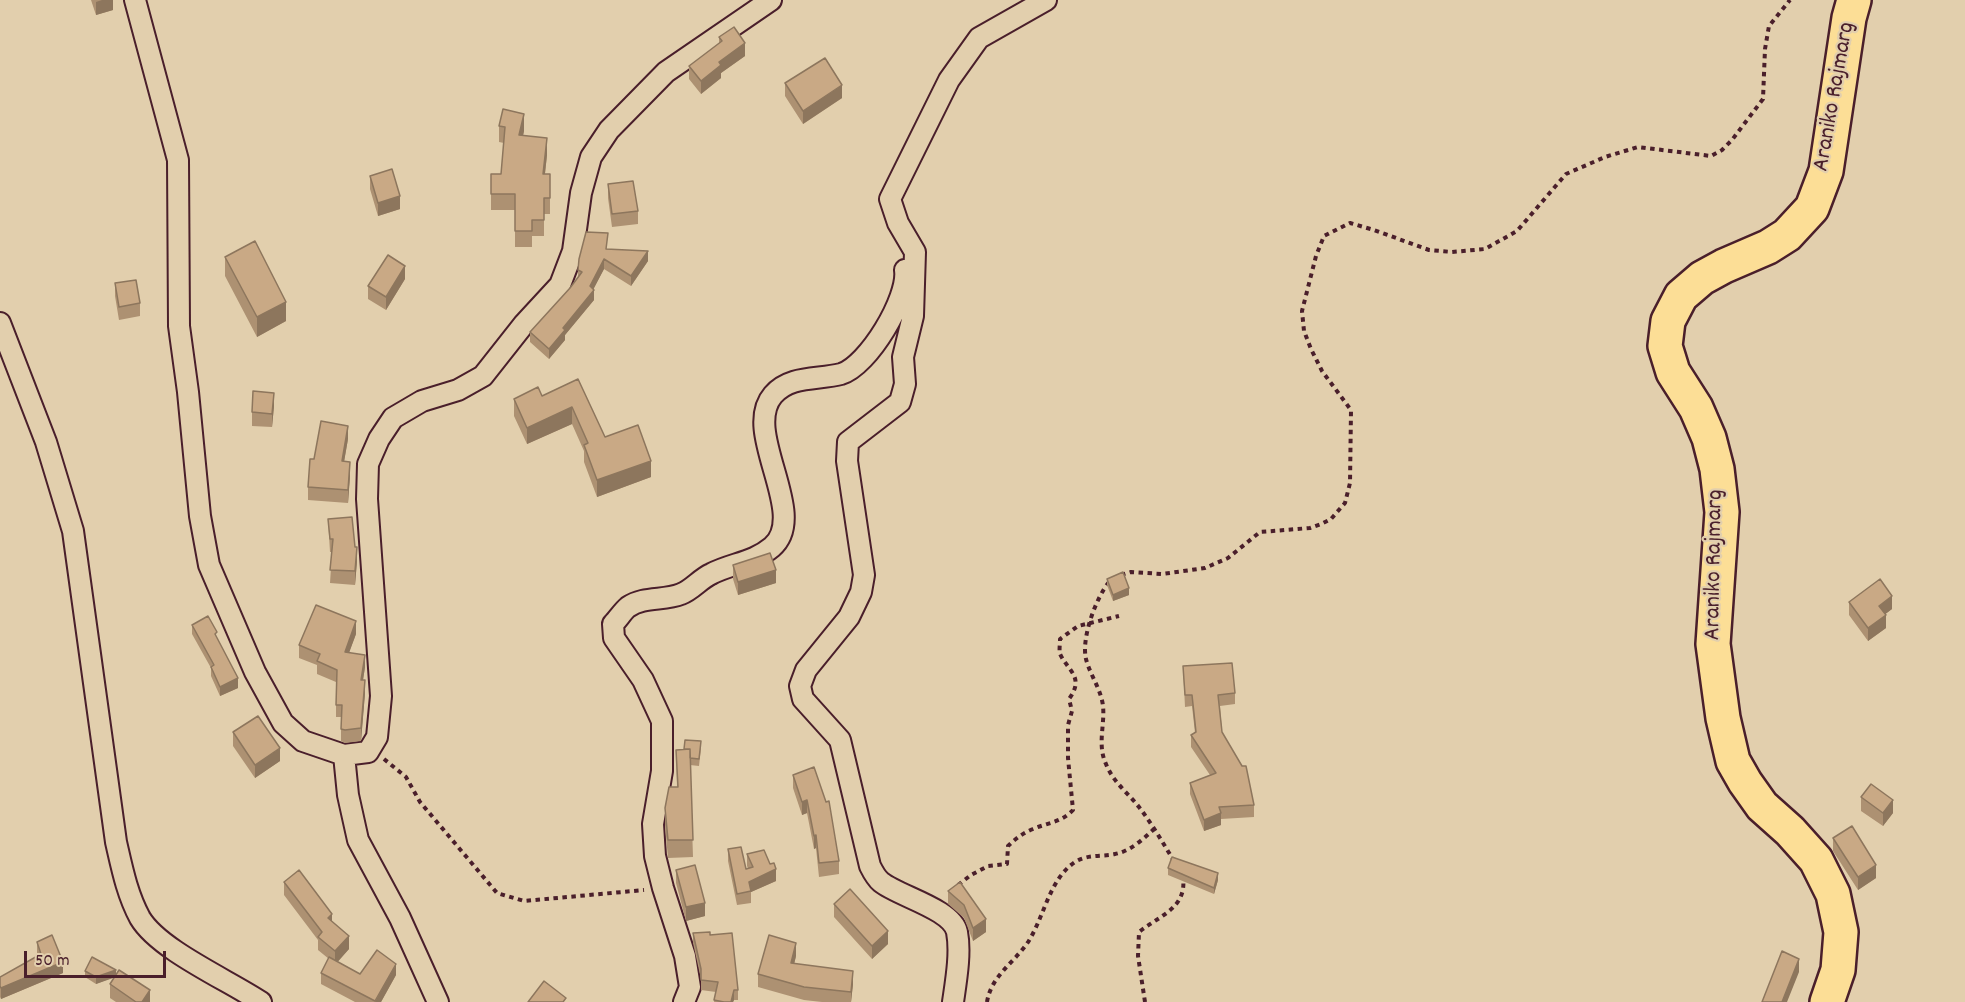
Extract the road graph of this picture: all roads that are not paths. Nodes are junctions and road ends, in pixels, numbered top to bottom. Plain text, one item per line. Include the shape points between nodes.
1 (135, 0) edge
2 (771, 0) edge
3 (1046, 0) edge
4 (1854, 0) edge
5 (898, 223) junction
6 (0, 323) edge
7 (344, 755) junction
8 (261, 1002) edge
9 (438, 1002) edge
10 (684, 1002) edge
11 (953, 1002) edge
12 (1827, 1002) edge

1 - 7 street via 178,160 179,326 209,565 255,672 283,723 303,741
2 - 7 street via 666,72 609,130 591,157 573,251 560,285 483,376 458,390 422,401 393,418 379,438 368,464 367,499 381,696 377,737 368,753
3 - 5 street via 979,38 950,80 890,199
4 - 12 highway, Araniko Rajmarg via 1827,171 1812,208 1787,235 1702,278 1681,296 1668,321 1665,346 1673,372 1709,438 1717,469 1722,512 1713,644 1733,761 1762,806 1815,860 1833,894 1841,932 1838,970
5 - 10 street via 906,278 897,310 867,355 843,373 786,384 772,396 765,412 767,444 784,511 784,527 774,545 752,561 709,575 680,595 648,599 628,607 613,624 614,638 643,680 662,721 662,771 653,824 655,856 685,956 690,987
5 - 11 street via 915,252 913,316 903,357 905,384 900,402 848,442 847,461 864,575 861,592 849,617 806,670 800,687 803,699 840,740 870,866 878,880 925,903 951,921 957,931
6 - 8 street via 46,442 73,531 124,883 140,919 159,940
7 - 9 street via 358,840

